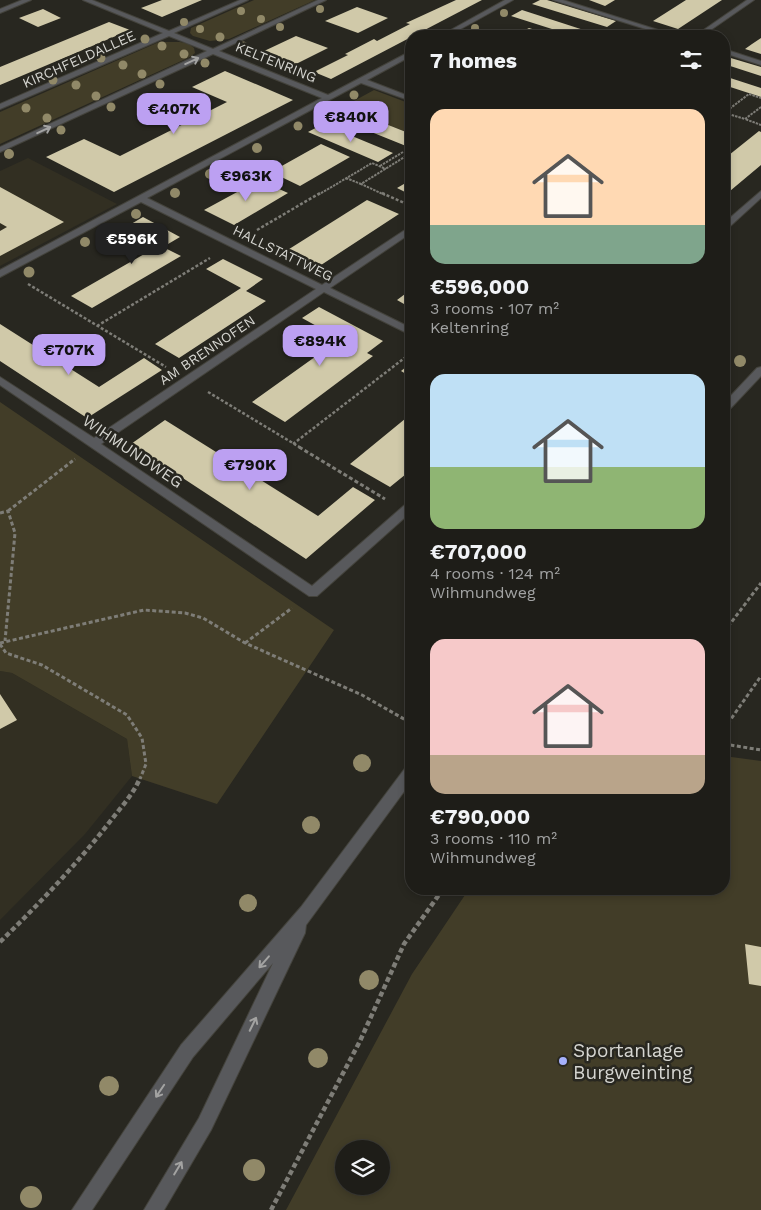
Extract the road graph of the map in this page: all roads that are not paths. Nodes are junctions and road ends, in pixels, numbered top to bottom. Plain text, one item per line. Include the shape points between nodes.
1 (28, 0) edge
2 (86, 0) edge
3 (245, 0) edge
4 (323, 0) edge
5 (510, 0) edge
6 (556, 0) edge
7 (751, 0) edge
8 (0, 11) edge
9 (454, 30) edge
10 (654, 30) edge
11 (707, 30) edge
12 (168, 33) junction
13 (214, 51) junction
14 (730, 54) edge
15 (405, 56) edge
16 (761, 63) edge
17 (361, 80) junction
18 (405, 97) edge
19 (329, 98) junction
20 (0, 107) edge
21 (0, 150) edge
22 (761, 194) edge
23 (142, 199) junction
24 (730, 218) edge
25 (733, 219) junction
26 (730, 222) edge
27 (405, 233) edge
28 (0, 274) edge
29 (323, 288) junction
30 (405, 329) edge
31 (761, 370) edge
32 (0, 380) edge
33 (730, 403) edge
34 (93, 444) junction
35 (405, 511) edge
36 (405, 779) edge
37 (307, 912) junction
38 (80, 1210) edge
39 (154, 1210) edge

1 - 8 street
2 - 12 street
3 - 12 street, KIRCHFELDALLEE
4 - 13 street
5 - 9 street
6 - 10 street
7 - 11 street
12 - 13 street
12 - 20 street, KIRCHFELDALLEE
13 - 19 street, KELTENRING
21 -> 13 street
14 - 16 street
15 - 17 street, KELTENRING
17 - 18 street
17 - 19 street, KELTENRING
19 - 23 street, KELTENRING
22 - 25 street
23 - 28 street, KELTENRING
23 - 29 street, HALLSTATTWEG
24 - 25 street
25 - 26 street
27 - 29 street, AM BRENNOFEN
29 - 30 street, HALLSTATTWEG
29 - 34 street, AM BRENNOFEN
31 - 33 street
32 - 34 street, WIHMUNDWEG
34 - 35 street, WIHMUNDWEG via 313,593
36 - 37 street
37 -> 38 street via 187,1051
39 -> 37 street via 205,1124

